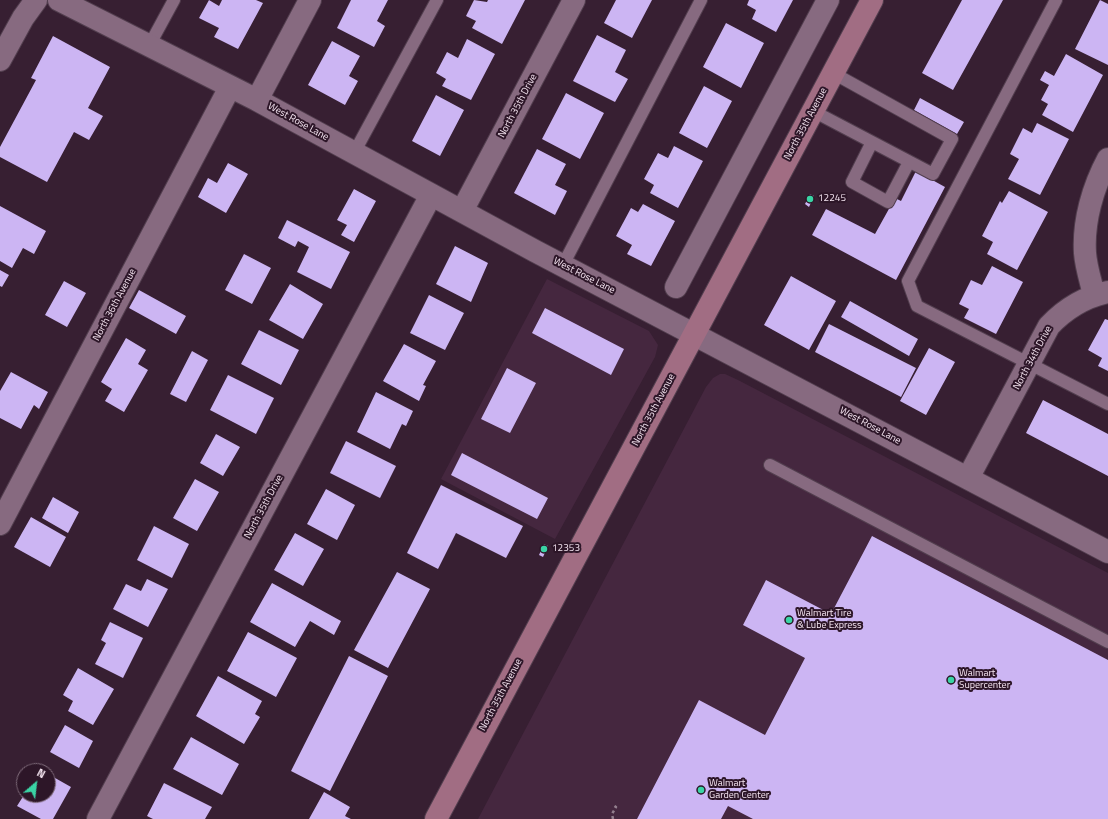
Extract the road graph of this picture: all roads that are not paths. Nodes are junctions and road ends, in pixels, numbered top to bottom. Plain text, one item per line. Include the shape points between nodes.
1 (36, 0) edge
2 (59, 0) edge
3 (174, 0) edge
4 (310, 0) edge
5 (436, 0) edge
6 (574, 0) edge
7 (701, 0) edge
8 (828, 0) edge
9 (872, 0) edge
10 (1056, 0) edge
11 (150, 46) junction
12 (0, 60) edge
13 (833, 73) junction
14 (230, 86) junction
15 (257, 100) junction
16 (813, 110) junction
17 (872, 142) junction
18 (354, 153) junction
19 (1108, 159) edge
20 (910, 162) junction
21 (431, 195) junction
22 (462, 211) junction
23 (563, 265) junction
24 (676, 287) dead end
25 (1101, 294) edge
26 (695, 333) junction
27 (1029, 363) junction
28 (1108, 404) edge
29 (770, 465) dead end
30 (968, 478) junction
31 (0, 524) edge
32 (1108, 552) edge
33 (1108, 642) edge
34 (98, 819) edge
35 (436, 819) edge

1 - 12 street
2 - 11 street, West Rose Lane
3 - 11 lane
4 - 15 street
5 - 18 lane
6 - 22 street, North 35th Drive
7 - 23 lane
8 - 24 street
9 - 13 main road, North 35th Avenue
10 - 27 lane via 908,281 917,306
11 - 14 street, West Rose Lane
13 - 16 main road, North 35th Avenue
13 - 20 lane via 952,138 933,174
14 - 15 street, West Rose Lane
14 - 31 street, North 36th Avenue
15 - 18 street, West Rose Lane
16 - 17 lane
16 - 26 main road, North 35th Avenue
17 - 20 lane
17 - 20 lane via 852,182 888,202
18 - 21 street, West Rose Lane
19 - 25 street, North 34th Drive via 1097,180 1087,219 1085,253
21 - 22 street, West Rose Lane
21 - 34 street, North 35th Drive
22 - 23 street, West Rose Lane
23 - 26 street, West Rose Lane
25 - 27 street, North 34th Drive via 1076,303 1054,320
26 - 30 street, West Rose Lane
26 - 35 main road, North 35th Avenue
27 - 28 lane
27 - 30 street, North 34th Drive
29 - 33 lane
30 - 32 street, West Rose Lane

